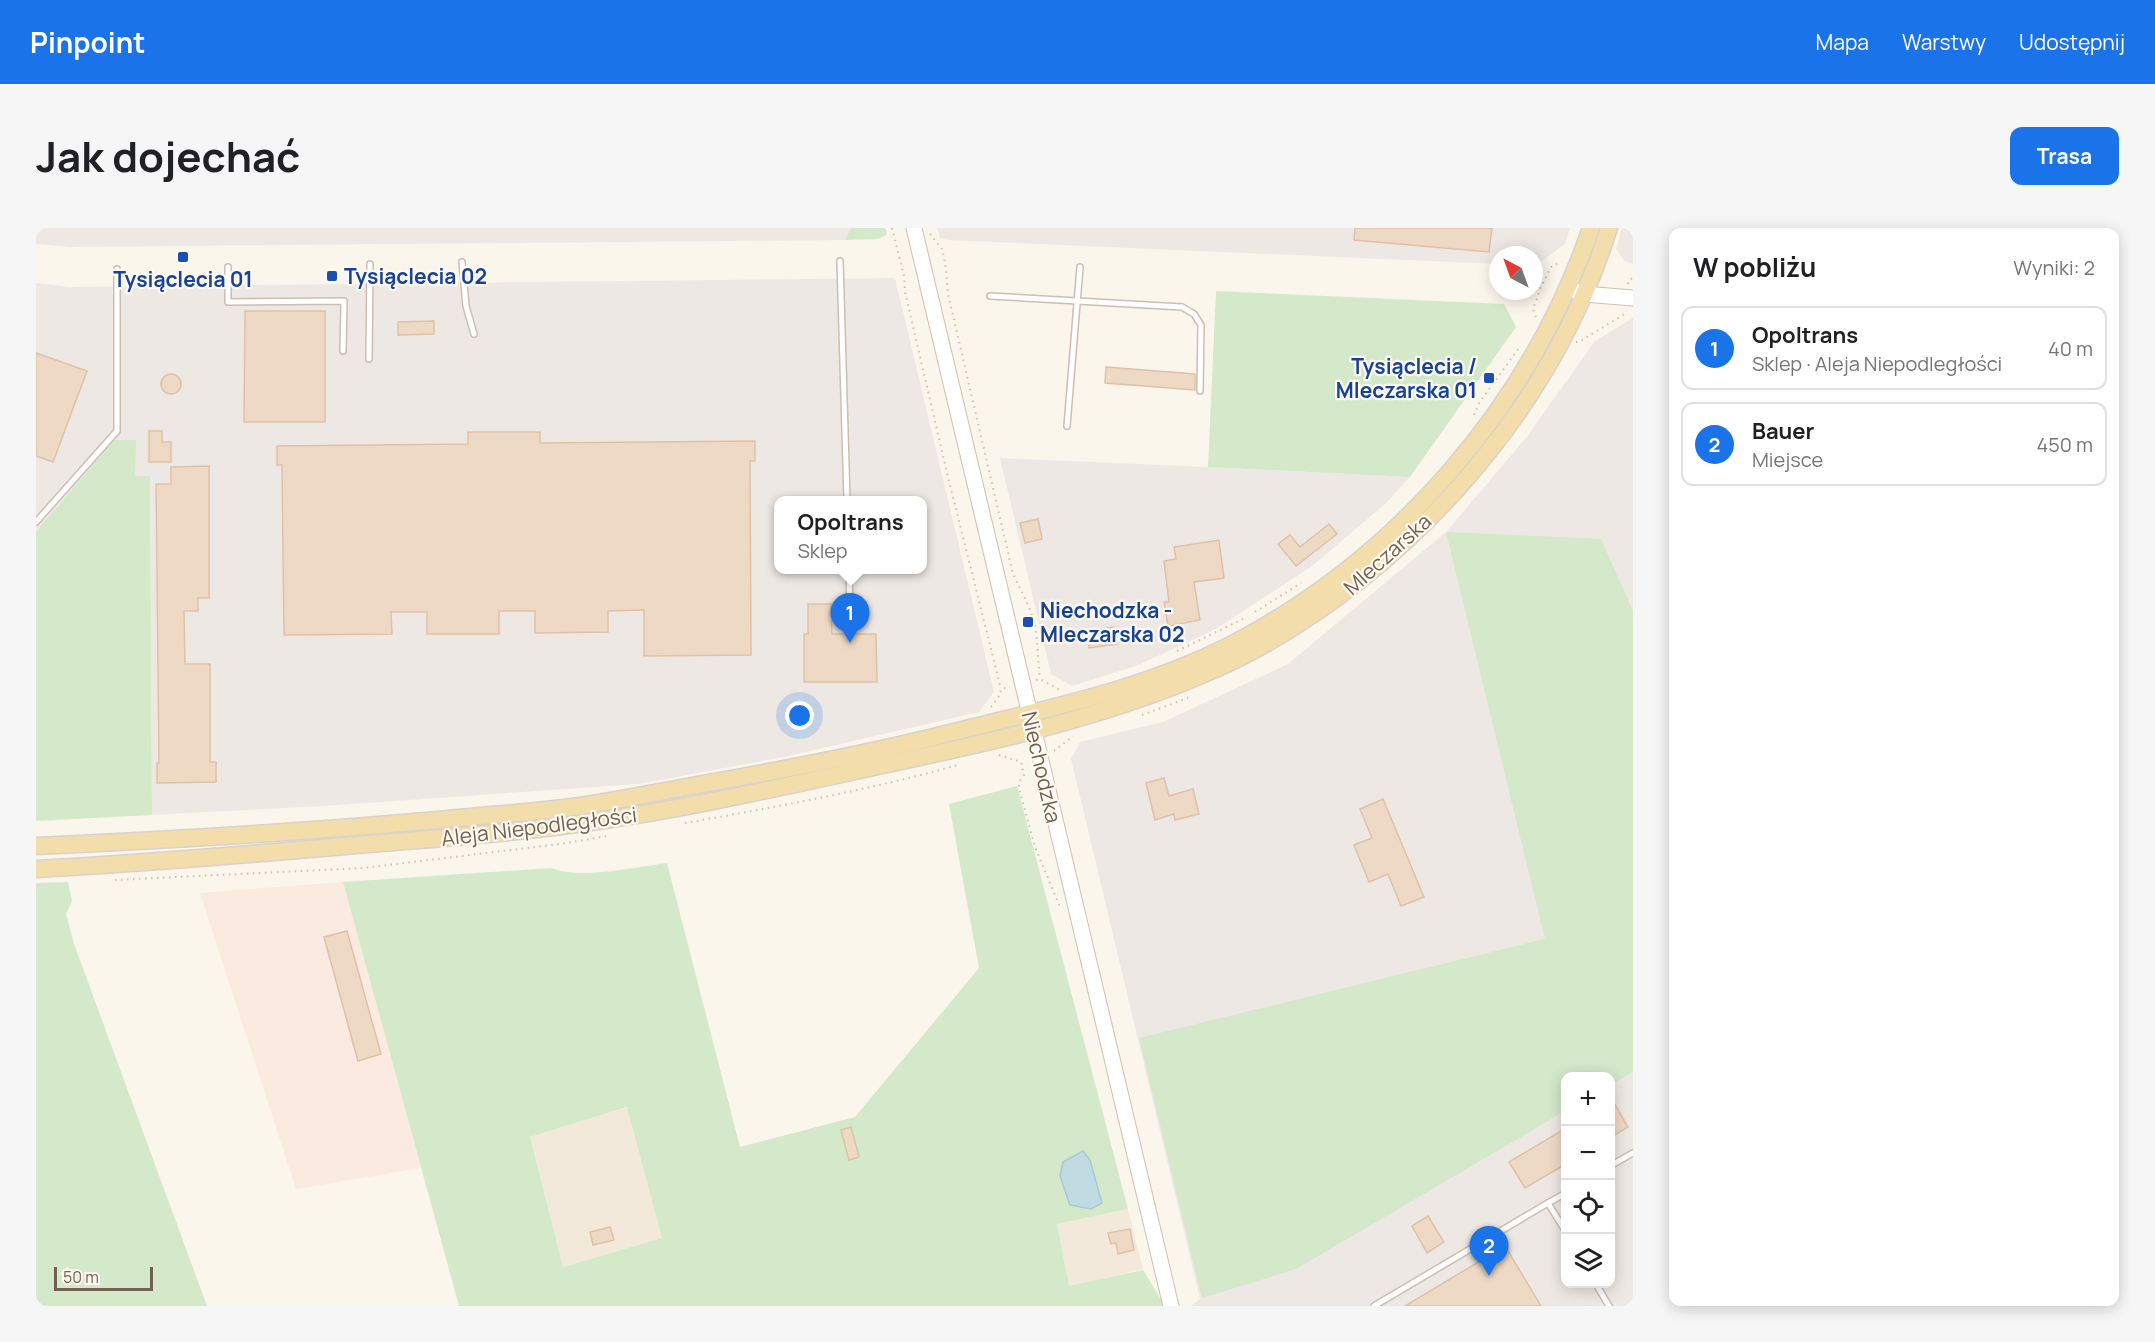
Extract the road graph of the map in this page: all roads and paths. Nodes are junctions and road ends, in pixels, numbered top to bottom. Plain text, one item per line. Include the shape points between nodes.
1 (892, 228) edge
2 (914, 228) edge
3 (928, 228) edge
4 (1591, 228) edge
5 (1609, 228) edge
6 (893, 232) junction
7 (899, 237) dead end
8 (1567, 257) dead end
9 (840, 261) dead end
10 (462, 262) dead end
11 (370, 264) dead end
12 (228, 267) dead end
13 (1080, 267) dead end
14 (117, 269) dead end
15 (1633, 278) edge
16 (1567, 288) junction
17 (1584, 294) junction
18 (990, 296) dead end
19 (1630, 298) edge
20 (1077, 301) junction
21 (1547, 329) junction
22 (474, 334) dead end
23 (1562, 337) junction
24 (1521, 345) dead end
25 (343, 351) dead end
26 (369, 359) dead end
27 (1200, 391) dead end
28 (1472, 420) dead end
29 (1067, 426) dead end
30 (847, 496) edge
31 (36, 522) edge
32 (849, 574) edge
33 (1305, 580) dead end
34 (850, 610) dead end
35 (1176, 652) dead end
36 (1040, 679) junction
37 (1023, 683) junction
38 (1000, 689) junction
39 (1066, 693) dead end
40 (1031, 722) junction
41 (988, 724) junction
42 (993, 741) junction
43 (959, 765) dead end
44 (675, 824) dead end
45 (618, 834) dead end
46 (36, 846) edge
47 (36, 869) edge
48 (115, 880) dead end
49 (1061, 909) dead end
50 (1631, 1154) edge
51 (1633, 1161) edge
52 (1615, 1164) edge
53 (1561, 1196) edge
54 (1548, 1203) junction
55 (1561, 1224) edge
56 (1598, 1288) edge
57 (1171, 1306) edge
58 (1374, 1306) edge
59 (1609, 1306) edge

1 - 6 path
2 - 37 street, Niechodzka
3 - 36 path via 942,249 948,294 1013,574 1031,610
4 - 16 main road, Mleczarska
5 - 17 main road, Mleczarska
6 - 7 path
6 - 38 path
8 - 21 path via 1551,267 1534,304 1539,325
9 - 30 lane
10 - 22 lane via 466,306
11 - 26 lane
12 - 25 lane via 228,302 344,301
13 - 20 lane
14 - 31 lane via 117,430
15 - 19 path via 1629,280
16 - 17 street
16 - 21 main road, Mleczarska
17 - 19 street
17 - 23 main road, Mleczarska
18 - 20 lane
19 - 23 path via 1626,313 1579,342
20 - 27 lane via 1182,307 1194,314 1201,325
20 - 29 lane
21 - 40 main road, Mleczarska via 1519,381 1484,432 1446,477 1407,518 1323,588 1242,638 1188,665
23 - 40 main road, Mleczarska via 1511,421 1458,488 1416,531 1337,598 1251,652 1194,678 1079,719
24 - 28 path via 1479,403
32 - 34 lane
33 - 35 path via 1250,615
36 - 37 path
36 - 39 path
37 - 38 path
37 - 40 street, Niechodzka
38 - 41 path via 987,713
40 - 41 main road, Aleja Niepodległości
40 - 42 main road, Aleja Niepodległości
40 - 57 street, Niechodzka
41 - 46 main road, Aleja Niepodległości via 888,749 570,807 323,830
42 - 47 main road, Aleja Niepodległości via 687,807 558,827 164,862
42 - 49 path via 996,755 1020,762 1024,775 1019,788 1029,828
43 - 44 path via 768,808
45 - 48 path via 363,868
50 - 51 lane
50 - 52 lane
53 - 54 lane
54 - 55 lane
54 - 58 lane
56 - 59 lane

